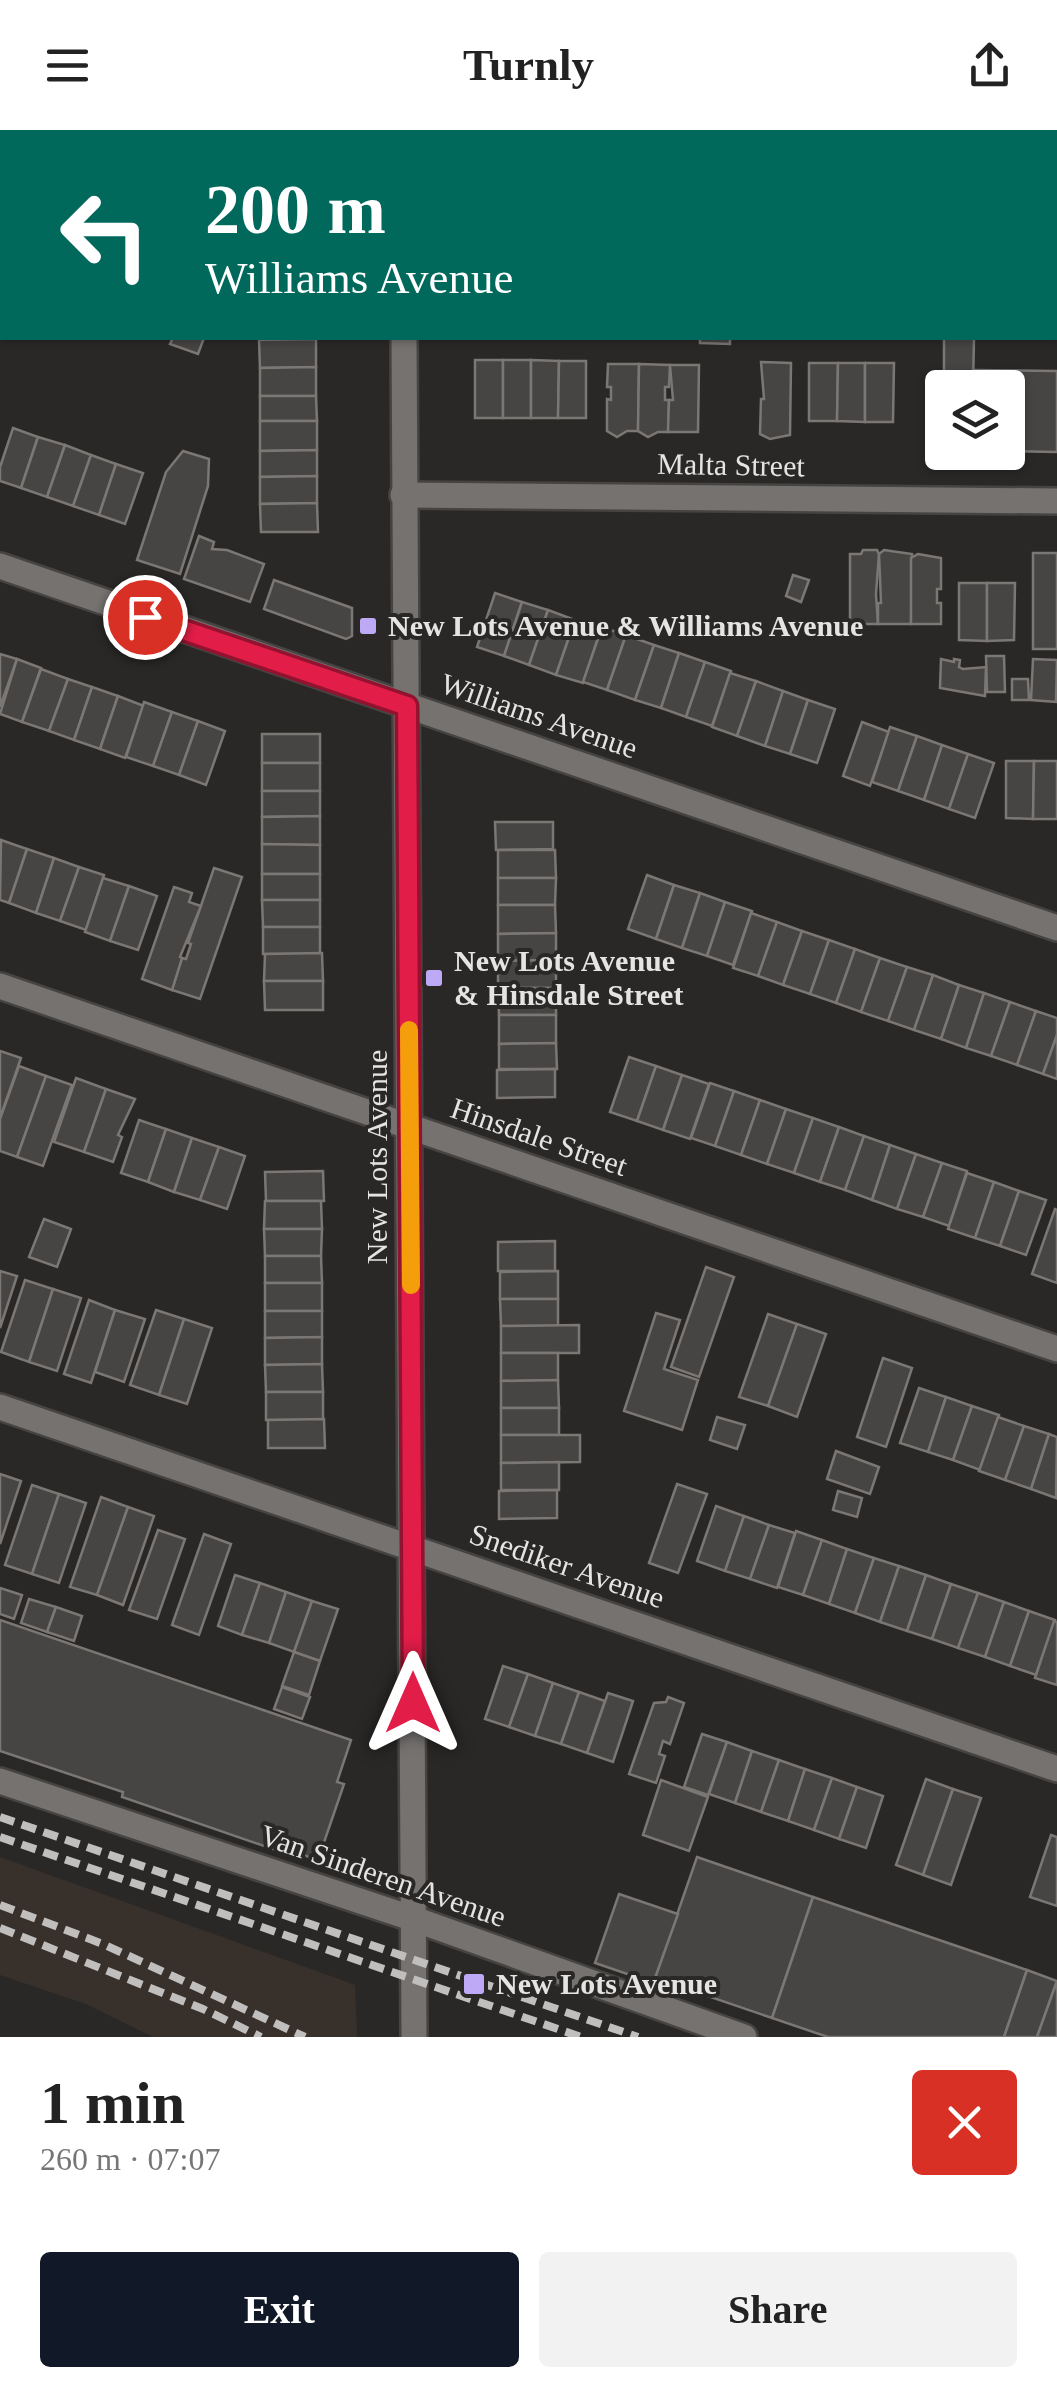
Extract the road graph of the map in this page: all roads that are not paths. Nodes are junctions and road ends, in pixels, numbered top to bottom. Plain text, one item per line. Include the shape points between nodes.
1 (404, 340) edge
2 (404, 494) junction
3 (1057, 501) edge
4 (0, 566) edge
5 (407, 706) junction
6 (1057, 908) edge
7 (1004, 909) junction
8 (1057, 928) edge
9 (0, 986) edge
10 (410, 1128) junction
11 (1057, 1350) edge
12 (0, 1406) edge
13 (412, 1547) junction
14 (1057, 1769) edge
15 (0, 1781) edge
16 (414, 1919) junction
17 (414, 2037) edge
18 (744, 2037) edge

1 - 2 street, New Lots Avenue
2 - 3 street, Malta Street
2 - 5 street, New Lots Avenue
4 - 5 street, Williams Avenue
5 - 7 street, Williams Avenue
5 - 10 street, New Lots Avenue
6 - 7 street
7 - 8 street, Williams Avenue
9 - 10 street, Hinsdale Street
10 - 11 street, Hinsdale Street
10 - 13 street, New Lots Avenue
12 - 13 street, Snediker Avenue
13 - 14 street, Snediker Avenue
13 - 16 street, New Lots Avenue
15 - 16 street, Van Sinderen Avenue
16 - 17 street, New Lots Avenue
16 - 18 street, Van Sinderen Avenue

